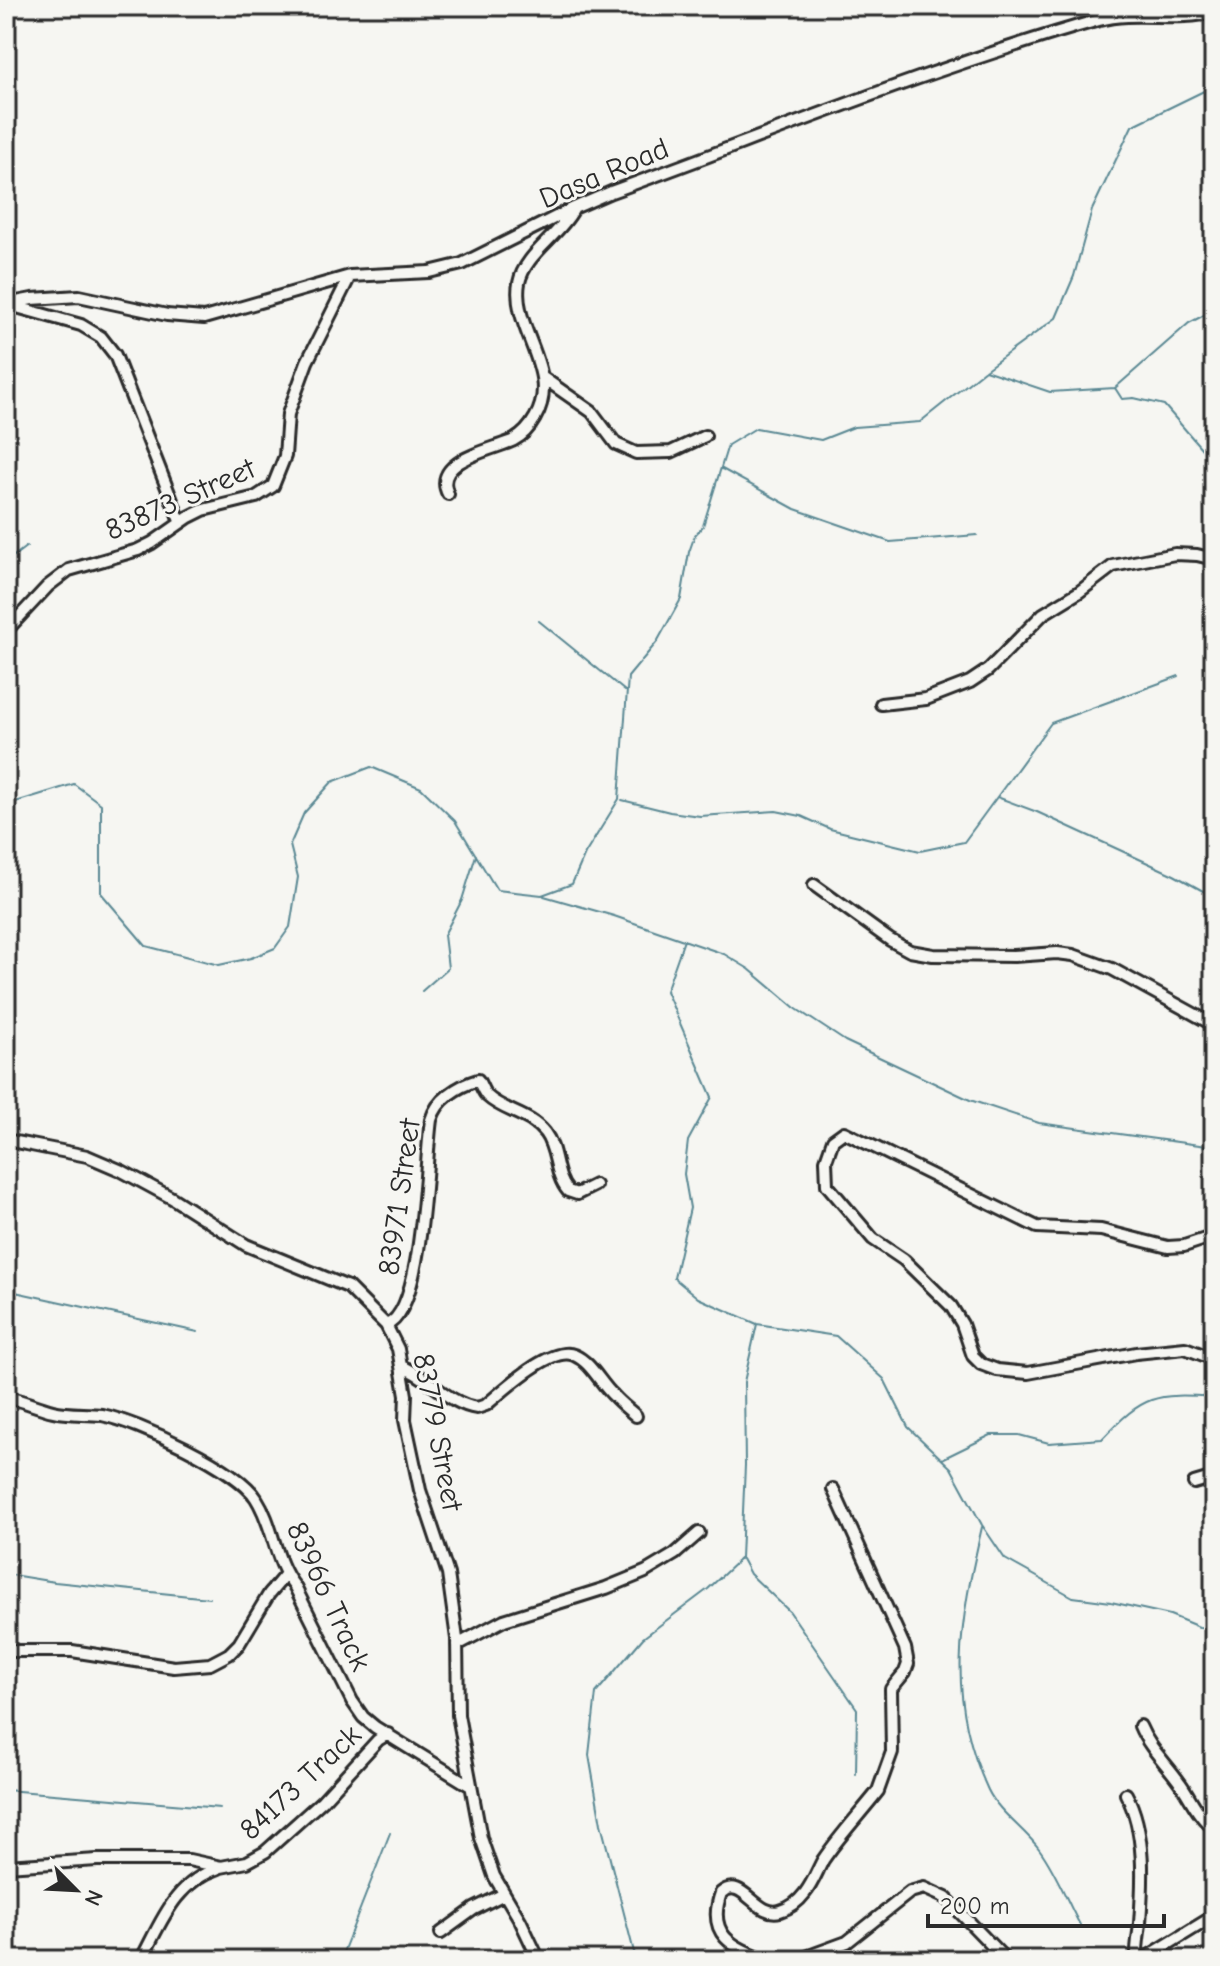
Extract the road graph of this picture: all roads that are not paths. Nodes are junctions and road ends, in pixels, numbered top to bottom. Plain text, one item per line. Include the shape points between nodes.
1 (1102, 6) edge
2 (1214, 12) edge
3 (1104, 19) junction
4 (574, 208) junction
5 (350, 276) junction
6 (6, 304) edge
7 (542, 377) junction
8 (705, 436) dead end
9 (448, 494) dead end
10 (180, 521) junction
11 (1214, 559) edge
12 (6, 631) edge
13 (881, 704) dead end
14 (814, 885) dead end
15 (1214, 1025) edge
16 (6, 1140) edge
17 (595, 1185) dead end
18 (1214, 1236) edge
19 (386, 1325) junction
20 (1214, 1359) edge
21 (401, 1366) junction
22 (6, 1397) edge
23 (636, 1416) dead end
24 (1214, 1477) edge
25 (1194, 1483) dead end
26 (833, 1489) dead end
27 (699, 1533) dead end
28 (285, 1575) junction
29 (457, 1645) junction
30 (6, 1651) edge
31 (1140, 1726) dead end
32 (388, 1734) junction
33 (469, 1785) junction
34 (1126, 1794) dead end
35 (1214, 1828) edge
36 (6, 1866) edge
37 (221, 1867) junction
38 (504, 1894) junction
39 (1214, 1916) edge
40 (441, 1933) dead end
41 (6, 1948) edge
42 (12, 1960) edge
43 (141, 1960) edge
44 (539, 1960) edge
45 (767, 1960) edge
46 (798, 1960) edge
47 (1006, 1960) edge
48 (1139, 1960) edge

1 - 3 street
2 - 3 street, Dasa Road
3 - 4 street, Dasa Road via 975,58
4 - 5 street, Dasa Road via 462,264 429,272
4 - 7 street via 526,265 519,281 526,328
5 - 6 street, Dasa Road via 204,318 79,296
5 - 10 street, 83873 Street via 307,362 288,414 285,456 273,486 256,497
6 - 10 street via 81,325 108,345
7 - 8 street via 592,412 616,444 636,453 671,452
7 - 9 street via 544,393 527,429 456,464 445,478
10 - 12 street, 83873 Street via 138,550 69,570
11 - 13 street via 1181,554 1113,566 1040,616 970,682 926,699
14 - 15 street via 910,951 1073,955 1112,969
16 - 19 street, 83779 Street via 87,1156 122,1171 246,1245 348,1287
17 - 19 street, 83971 Street via 577,1194 568,1191 544,1132 487,1096 478,1080 447,1096 431,1120 409,1292 398,1317
18 - 20 street via 1168,1247 1101,1230 1037,1227 844,1132 833,1140 826,1160 825,1180 833,1194 873,1239 904,1260 951,1306 973,1356 987,1367 1028,1373 1185,1348
19 - 21 street, 83779 Street
21 - 23 street via 477,1408 565,1352 582,1360
21 - 29 street, 83779 Street via 414,1466 448,1574
22 - 28 street, 83966 Track via 145,1428 232,1477 257,1500
24 - 25 street
26 - 45 street via 908,1664 891,1689 893,1744 884,1778 806,1892 775,1912 760,1908 736,1888 721,1893 717,1921 724,1938
27 - 29 street via 645,1572 522,1613
28 - 30 street via 242,1640 210,1664 174,1667 72,1651
28 - 32 street, 83966 Track via 352,1701 363,1717
29 - 33 street, 83779 Street via 458,1715
31 - 35 street
32 - 33 street, 83966 Track
32 - 37 street, 84173 Track via 265,1852
33 - 38 street, 83779 Street via 484,1851
34 - 48 street via 1139,1839
36 - 37 street, 84173 Track via 189,1860
37 - 43 street via 197,1877 178,1894
38 - 40 street
38 - 44 street, 83779 Street
39 - 48 street
41 - 42 street
46 - 47 street via 847,1942 910,1892 924,1888 946,1898

